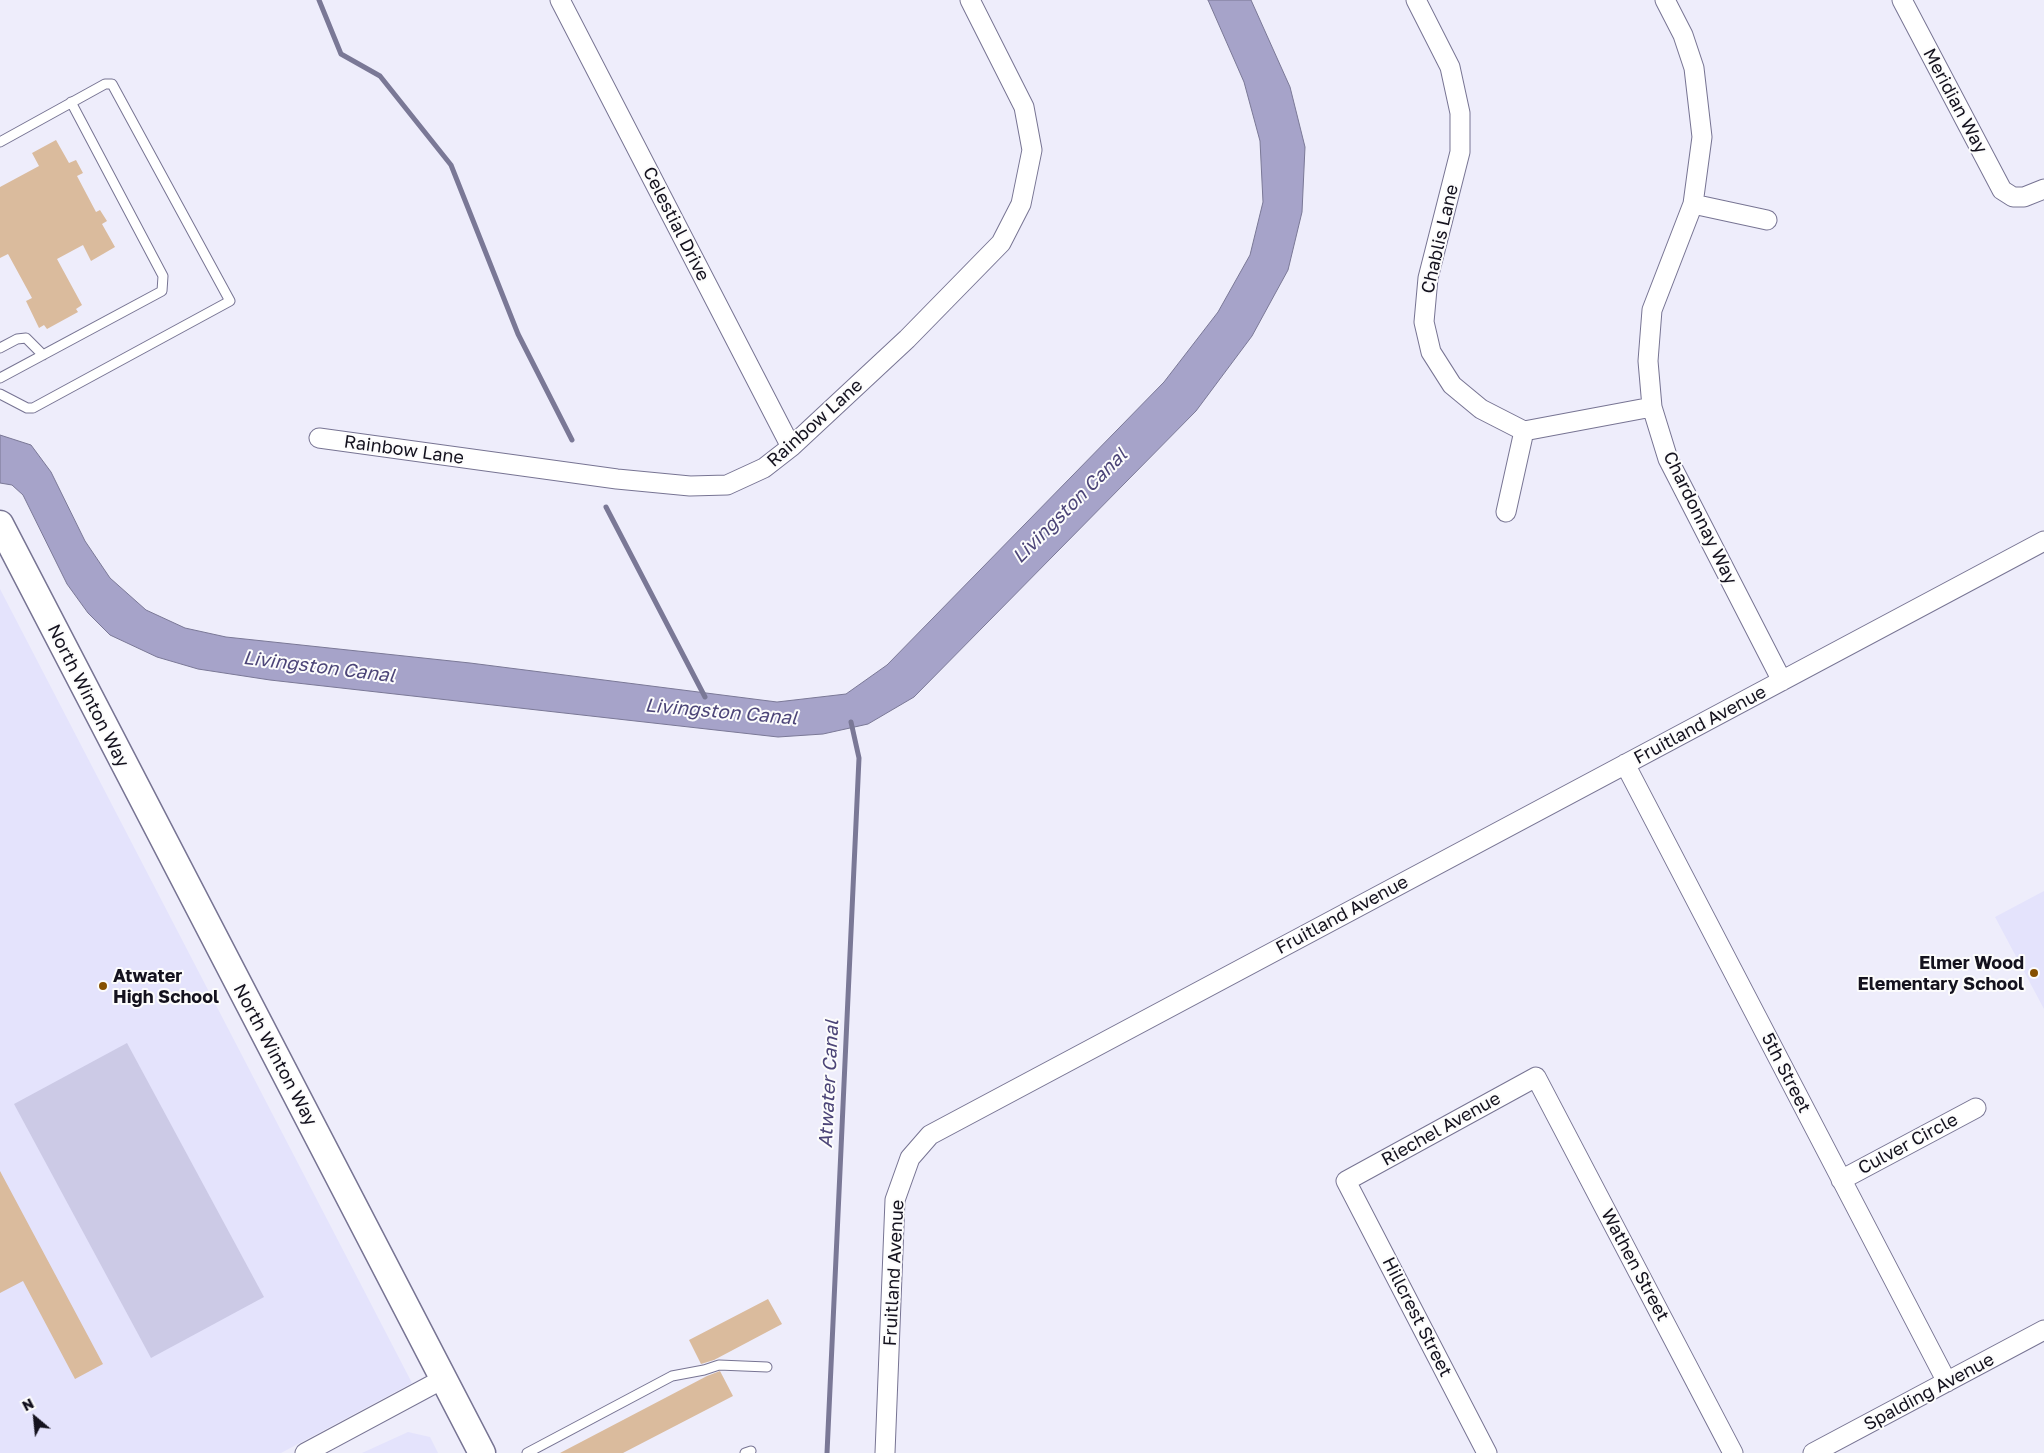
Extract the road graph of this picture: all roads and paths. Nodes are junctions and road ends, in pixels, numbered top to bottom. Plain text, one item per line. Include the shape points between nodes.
1 (560, 0) edge
2 (970, 0) edge
3 (1416, 0) edge
4 (1665, 0) edge
5 (1902, 0) edge
6 (71, 102) junction
7 (0, 142) edge
8 (2044, 189) edge
9 (1693, 204) junction
10 (1767, 220) dead end
11 (0, 348) edge
12 (43, 355) junction
13 (0, 378) edge
14 (0, 394) edge
15 (1652, 407) junction
16 (1524, 431) junction
17 (319, 438) dead end
18 (791, 448) junction
19 (1506, 512) dead end
20 (0, 524) edge
21 (2044, 541) edge
22 (1782, 681) junction
23 (1626, 764) junction
24 (1536, 1077) joint
25 (1976, 1108) dead end
26 (1346, 1180) joint
27 (1841, 1180) junction
28 (2044, 1330) edge
29 (767, 1367) dead end
30 (443, 1378) junction
31 (1948, 1382) junction
32 (316, 1450) edge
33 (482, 1453) edge
34 (527, 1453) edge
35 (885, 1453) edge
36 (1487, 1453) edge
37 (1733, 1453) edge
38 (1813, 1453) edge

1 - 18 street, Celestial Drive
2 - 18 street, Rainbow Lane via 1024,107 1032,150 1021,204 1000,242 907,339
3 - 16 street, Chablis Lane via 1450,67 1460,114 1460,152 1428,278 1424,322 1431,352 1452,385 1480,409
4 - 9 street, Chardonnay Way via 1683,35 1694,68 1702,137
5 - 8 street, Meridian Way via 2002,190 2013,197 2024,197
6 - 7 lane
6 - 12 lane via 163,276 164,284 162,291
6 - 14 lane via 105,84 112,84 230,301 33,408
9 - 10 street
9 - 15 street, Chardonnay Way via 1652,310 1648,361
11 - 12 lane via 16,339 26,338
12 - 13 lane
15 - 16 street
15 - 22 street, Chardonnay Way via 1668,459
16 - 19 street
17 - 18 street, Rainbow Lane via 608,478 690,486 727,485 764,468
20 - 30 main road, North Winton Way
21 - 22 street, Fruitland Avenue
22 - 23 street, Fruitland Avenue
23 - 27 street, 5th Street
23 - 35 street, Fruitland Avenue via 930,1135 910,1158 895,1200
24 - 26 street, Riechel Avenue
24 - 37 street, Wathen Street
25 - 27 street, Culver Circle
26 - 36 street, Hillcrest Street
27 - 31 street, 5th Street
28 - 31 street, Spalding Avenue
29 - 34 lane via 719,1365 672,1376
30 - 32 street
30 - 33 main road, North Winton Way
31 - 38 street, Spalding Avenue

